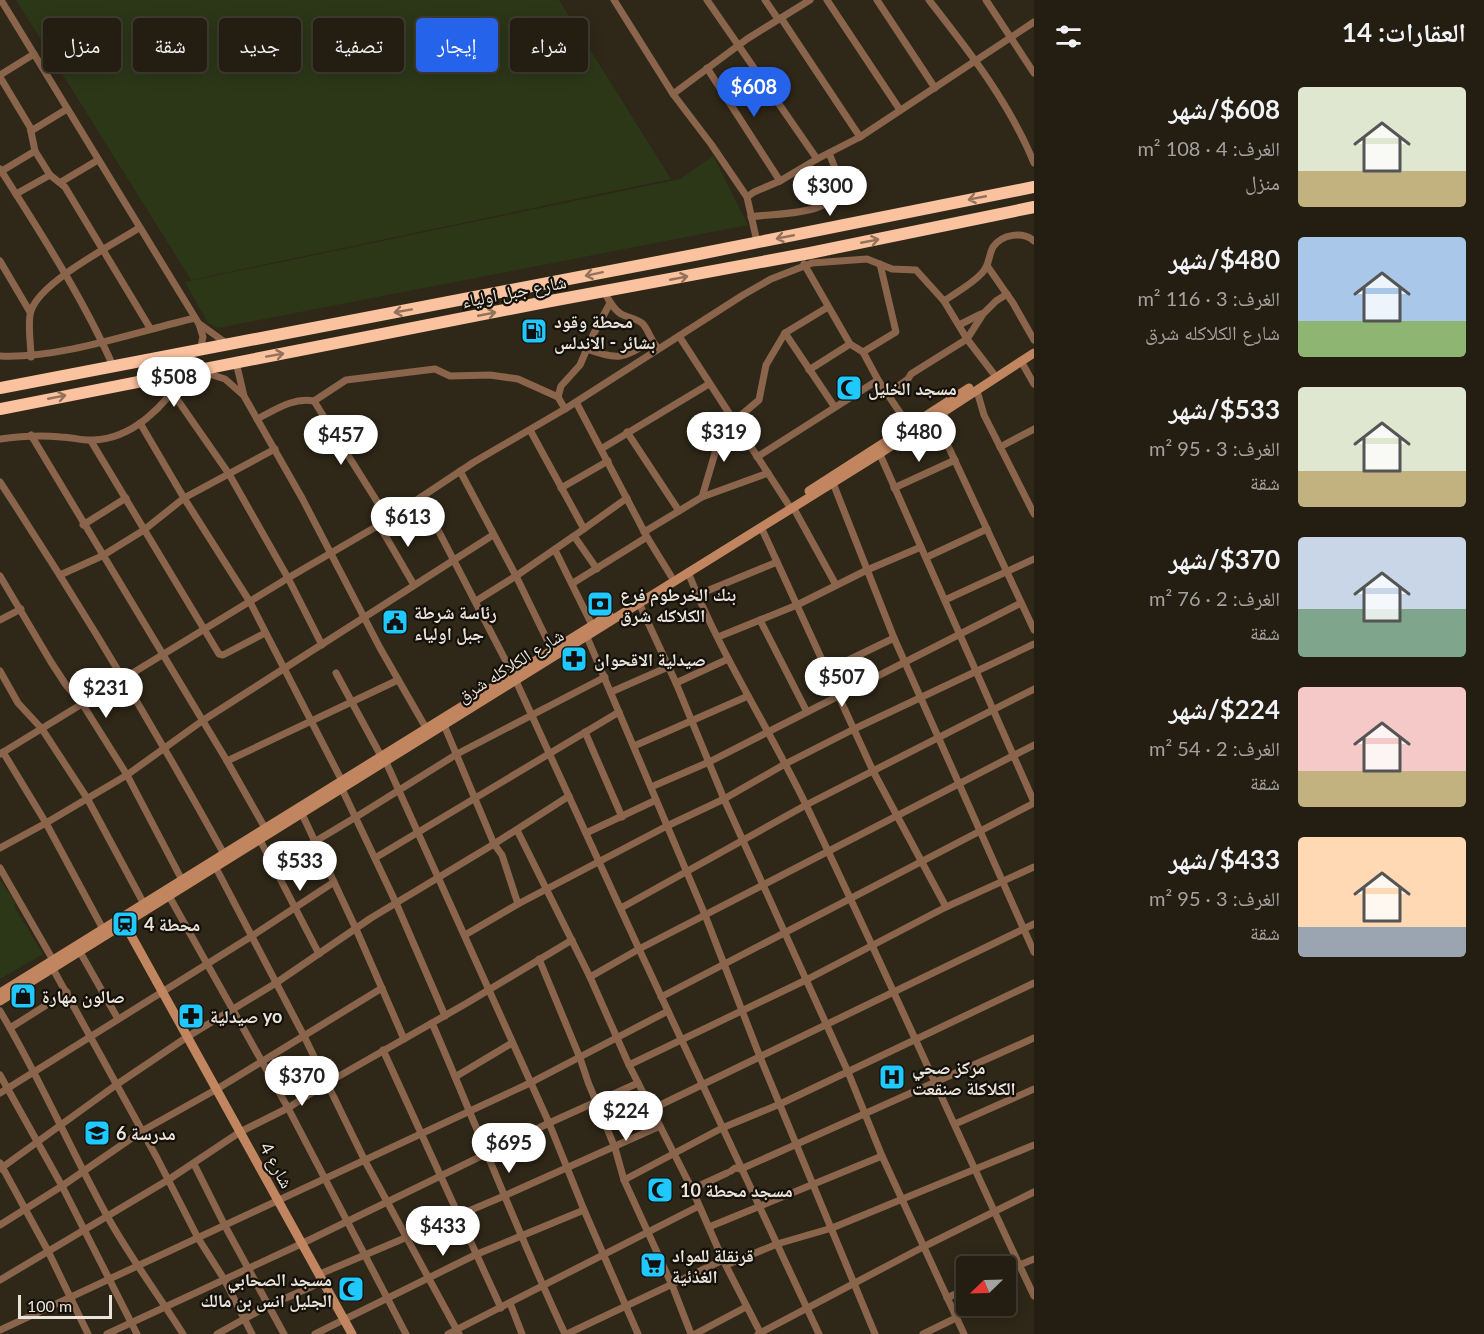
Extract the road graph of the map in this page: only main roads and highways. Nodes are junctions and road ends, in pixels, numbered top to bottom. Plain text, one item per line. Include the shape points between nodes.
1 (1034, 187) edge
2 (1034, 207) edge
3 (652, 263) junction
4 (628, 267) junction
5 (649, 283) junction
6 (621, 288) junction
7 (0, 388) edge
8 (0, 409) edge

1 -> 3 highway, شارع جبل اولياء
5 -> 2 highway, شارع جبل اولياء via 803,260
3 - 4 highway, شارع جبل اولياء
3 - 5 highway
4 - 6 highway
4 -> 7 highway, شارع جبل اولياء
5 - 6 highway, شارع جبل اولياء
8 -> 6 highway, شارع جبل اولياء

